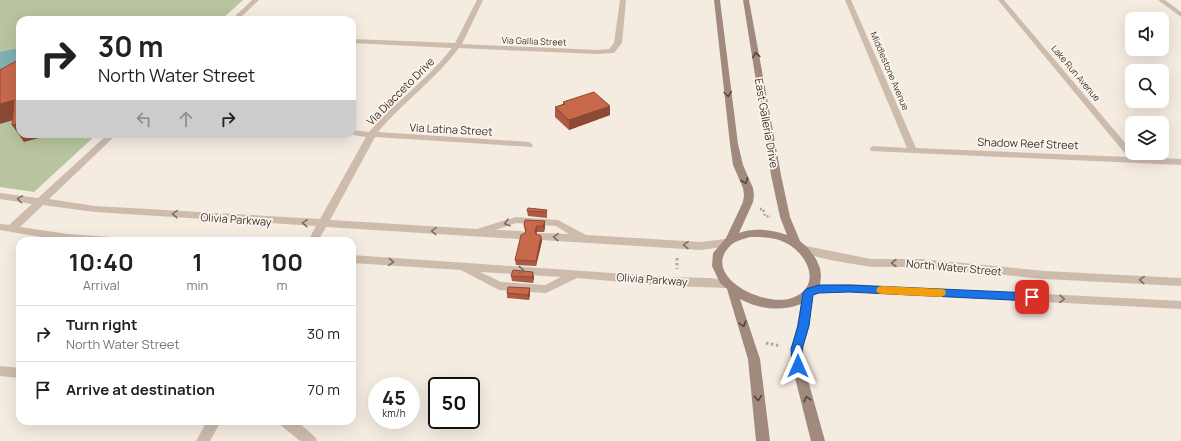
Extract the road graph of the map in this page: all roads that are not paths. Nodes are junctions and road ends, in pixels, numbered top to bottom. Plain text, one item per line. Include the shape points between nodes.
1 (256, 0) edge
2 (480, 0) edge
3 (623, 0) edge
4 (717, 0) edge
5 (746, 0) edge
6 (848, 0) edge
7 (1002, 0) edge
8 (1161, 0) edge
9 (238, 16) edge
10 (1181, 16) edge
11 (356, 41) edge
12 (457, 46) junction
13 (356, 133) edge
14 (372, 134) junction
15 (109, 138) edge
16 (529, 145) dead end
17 (1125, 148) edge
18 (874, 149) dead end
19 (912, 150) junction
20 (1125, 159) edge
21 (1150, 160) edge
22 (1181, 162) edge
23 (0, 196) edge
24 (40, 202) junction
25 (322, 224) junction
26 (0, 227) edge
27 (11, 229) junction
28 (473, 233) junction
29 (520, 235) edge
30 (542, 236) edge
31 (62, 237) edge
32 (315, 237) edge
33 (583, 239) junction
34 (728, 241) junction
35 (798, 246) junction
36 (356, 259) edge
37 (462, 267) junction
38 (576, 274) junction
39 (1181, 282) edge
40 (730, 287) junction
41 (809, 292) junction
42 (1181, 305) edge
43 (0, 371) edge
44 (16, 373) edge
45 (212, 425) edge
46 (290, 425) edge
47 (203, 441) edge
48 (310, 441) edge
49 (763, 441) edge
50 (818, 441) edge

1 - 9 street
2 - 12 street, Via Diacceto Drive
3 - 12 street, Via Gallia Street via 618,44 611,51
4 -> 34 main road via 734,144 738,165 749,195
35 -> 5 main road, East Galleria Drive via 785,217 776,175
6 - 19 street, Middlestone Avenue
7 - 17 street, Lake Run Avenue
8 - 10 street
11 - 12 street, Via Gallia Street
12 - 14 street, Via Diacceto Drive via 444,63 389,114
13 - 14 street, Via Latina Street
14 - 16 street, Via Latina Street
14 - 25 street, Via Diacceto Drive
15 - 24 street
18 - 19 street, Shadow Reef Street
19 - 20 street, Shadow Reef Street
21 - 22 street, Shadow Reef Street
24 -> 23 street, Olivia Parkway
25 -> 24 street, Olivia Parkway via 95,209
24 - 27 street
28 -> 25 street, Olivia Parkway
25 - 32 street, Via Diacceto Drive
26 - 27 street
27 - 31 street
28 - 29 street, Olivia Parkway
33 -> 28 street, Olivia Parkway via 558,222 516,220
33 -> 30 street
34 -> 33 street via 701,246
34 - 35 main road via 735,236 765,233 781,236
34 - 40 main road via 718,253 717,264 720,276
39 -> 35 street, North Water Street via 922,263 871,263 830,256
35 - 41 main road via 807,253 814,265 816,277
36 -> 37 street, Olivia Parkway
37 -> 38 street, Olivia Parkway
37 - 38 street, Olivia Parkway via 499,286 546,289
38 - 40 street, Olivia Parkway via 677,282 709,281
40 - 41 main road via 742,296 775,305 792,303
40 -> 49 main road via 754,359
41 -> 42 street via 849,288
50 -> 41 main road via 798,366 797,349
43 - 44 street
45 - 47 street
46 - 48 street

